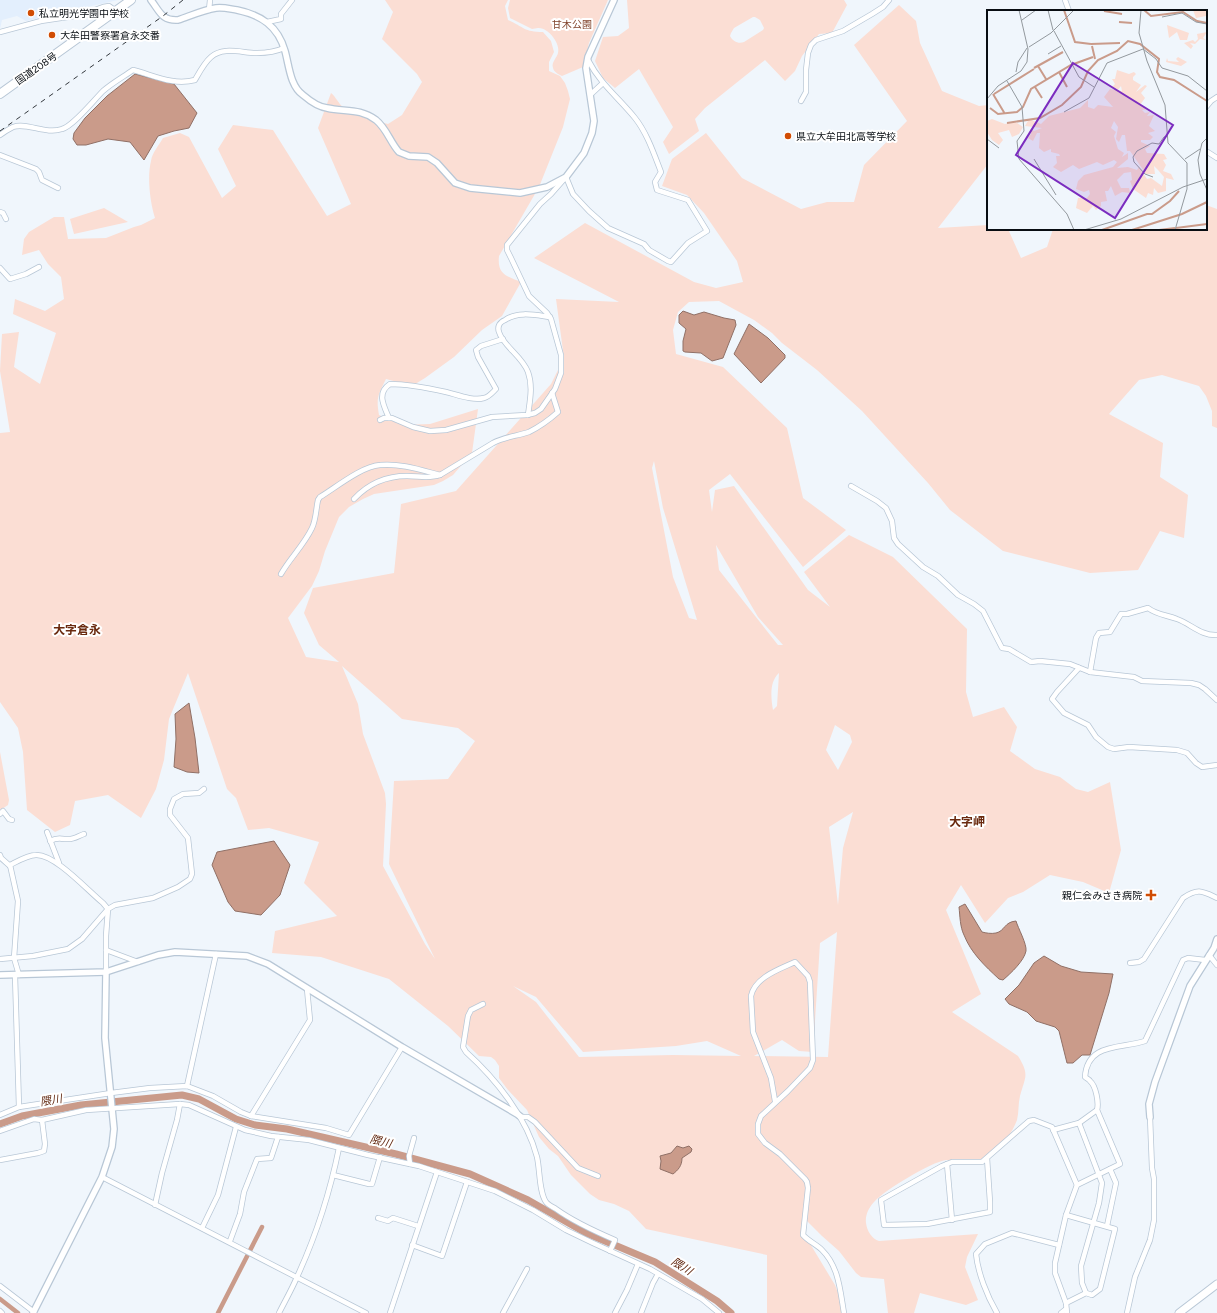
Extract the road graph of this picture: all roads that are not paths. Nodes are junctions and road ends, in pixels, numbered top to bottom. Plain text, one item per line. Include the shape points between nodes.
1 (131, 0) edge
2 (151, 0) edge
3 (210, 0) edge
4 (292, 0) edge
5 (614, 0) edge
6 (889, 0) edge
7 (1065, 0) edge
8 (119, 6) edge
9 (209, 10) junction
10 (1069, 10) edge
11 (267, 22) junction
12 (0, 32) edge
13 (284, 48) junction
14 (588, 60) junction
15 (603, 83) junction
16 (0, 94) edge
17 (590, 95) junction
18 (1217, 97) edge
19 (801, 101) dead end
20 (1207, 106) edge
21 (0, 135) edge
22 (1207, 153) edge
23 (0, 155) edge
24 (1217, 158) edge
25 (566, 177) junction
26 (58, 188) dead end
27 (0, 212) edge
28 (6, 219) dead end
29 (39, 267) dead end
30 (0, 268) edge
31 (550, 318) junction
32 (502, 339) junction
33 (552, 393) junction
34 (528, 414) junction
35 (389, 418) junction
36 (380, 420) dead end
37 (440, 475) junction
38 (851, 486) dead end
39 (354, 500) dead end
40 (281, 574) dead end
41 (1217, 635) edge
42 (1079, 668) junction
43 (1090, 672) junction
44 (1217, 700) edge
45 (1217, 765) edge
46 (204, 789) dead end
47 (0, 814) edge
48 (12, 820) dead end
49 (47, 832) dead end
50 (84, 834) dead end
51 (50, 841) junction
52 (0, 855) edge
53 (59, 864) junction
54 (10, 866) junction
55 (1217, 898) edge
56 (108, 909) junction
57 (1217, 939) edge
58 (106, 950) junction
59 (216, 954) junction
60 (14, 958) junction
61 (1207, 958) junction
62 (0, 959) edge
63 (138, 962) junction
64 (1130, 963) dead end
65 (1217, 965) edge
66 (106, 972) junction
67 (0, 975) edge
68 (17, 975) junction
69 (307, 989) junction
70 (483, 1004) dead end
71 (402, 1047) junction
72 (187, 1086) junction
73 (111, 1093) junction
74 (775, 1102) junction
75 (180, 1104) junction
76 (19, 1107) junction
77 (112, 1107) junction
78 (1097, 1110) junction
79 (0, 1114) edge
80 (251, 1116) junction
81 (519, 1116) junction
82 (1150, 1117) joint
83 (42, 1120) junction
84 (1079, 1122) junction
85 (236, 1127) junction
86 (1053, 1130) junction
87 (0, 1131) edge
88 (278, 1137) junction
89 (414, 1138) dead end
90 (339, 1148) junction
91 (380, 1157) junction
92 (987, 1158) junction
93 (0, 1160) edge
94 (410, 1164) junction
95 (947, 1164) junction
96 (1110, 1169) junction
97 (436, 1172) junction
98 (1099, 1174) junction
99 (333, 1175) junction
100 (598, 1176) dead end
101 (102, 1177) junction
102 (467, 1182) junction
103 (1077, 1185) junction
104 (155, 1205) junction
105 (1066, 1215) junction
106 (378, 1218) dead end
107 (952, 1220) junction
108 (1093, 1223) junction
109 (418, 1226) junction
110 (1107, 1226) junction
111 (202, 1228) junction
112 (230, 1241) dead end
113 (1059, 1244) junction
114 (412, 1245) junction
115 (611, 1250) junction
116 (638, 1264) junction
117 (527, 1268) dead end
118 (658, 1274) junction
119 (297, 1277) junction
120 (1217, 1284) edge
121 (0, 1286) edge
122 (1086, 1293) junction
123 (1066, 1303) junction
124 (1067, 1311) edge
125 (34, 1312) edge
126 (279, 1313) edge
127 (366, 1313) edge
128 (390, 1313) edge
129 (503, 1313) edge
130 (615, 1313) edge
131 (641, 1313) edge
132 (719, 1313) edge
133 (844, 1313) edge
134 (997, 1313) edge
135 (1061, 1313) edge
136 (1127, 1313) edge
137 (1179, 1313) edge

1 - 8 highway, 国道208号
2 - 9 street via 163,16 172,20
3 - 9 street
4 - 11 street via 281,14 281,19
5 - 14 street
6 - 19 street via 883,7 843,31 816,40 811,45 806,70 806,92
7 - 10 street
8 - 12 street via 103,7 81,15 41,21
8 - 16 highway, 国道208号
9 - 11 street via 225,8 249,12
11 - 13 street via 279,35
13 - 21 street via 276,52 216,53 210,57 195,80 187,82 173,81 133,70 104,90 64,129 46,131 20,126
13 - 25 street via 294,84 301,94 326,108 355,110 371,117 381,124 399,152 432,159 460,185 520,193 547,187
14 - 15 street
14 - 17 street via 586,68
15 - 17 street
15 - 25 street via 636,119 646,135 661,172 655,182 656,190 688,200 707,231 688,243 671,262 668,261 649,250 644,244 608,228 573,194
17 - 25 street via 594,121 592,133 584,153
18 - 20 street
22 - 24 street
23 - 26 street via 36,169 42,180
25 - 31 street via 507,245 510,258 529,296
27 - 28 street
29 - 30 street via 10,279
31 - 32 street via 531,314 509,317 498,327
31 - 33 street via 562,362 561,373
32 - 34 street via 521,359 528,371 531,388
32 - 35 street via 476,350 496,389 490,396 472,398 438,390 390,384 383,391 382,397
33 - 34 street via 541,409
33 - 37 street via 558,412 547,421 529,431 492,442
34 - 35 street via 492,417 436,431 414,427
35 - 36 street
37 - 39 street via 433,478 389,477 365,490
37 - 40 street via 401,465 379,464 358,473 320,497 313,526 306,540
38 - 42 street via 886,508 898,544 963,599 982,611 1002,648 1009,649 1031,662 1070,664
41 - 43 street via 1206,635 1178,619 1154,613 1148,608 1121,614 1110,632 1099,633 1096,638
42 - 43 street
42 - 45 street via 1052,699 1064,713 1088,725 1096,737 1108,747 1177,750 1187,753 1202,767
43 - 44 street via 1134,677 1142,681 1191,683 1205,689
46 - 56 street via 199,793 183,794 174,800 170,809 170,815 188,838 192,874 190,880 153,898 115,905
47 - 48 street via 3,811
49 - 51 street
50 - 51 street via 73,839 58,838
51 - 53 street
52 - 54 street
53 - 54 street via 37,855 14,862
53 - 56 street
54 - 60 street via 18,901
55 - 64 street via 1203,892 1193,892 1184,898 1144,959
56 - 58 street
56 - 60 street via 82,939 68,949
57 - 61 street
58 - 63 street
58 - 66 street
59 - 63 street via 167,952
59 - 69 street via 257,959
59 - 72 street
60 - 62 street
60 - 68 street
61 - 65 street
61 - 78 street via 1183,960 1146,1041 1108,1048 1090,1060 1085,1076 1094,1087
61 - 82 street via 1190,986 1155,1082 1149,1104
63 - 66 street
66 - 68 street
66 - 73 street via 105,1038
67 - 68 street
68 - 76 street
69 - 71 street
69 - 80 street via 310,1020
70 - 81 street via 471,1010 468,1016 463,1047 496,1082
71 - 80 street via 349,1135 326,1128
71 - 81 street
72 - 73 street
72 - 80 street
73 - 76 street
73 - 77 street
74 - 74 street via 771,1078 753,1032 751,996 768,973 795,962 810,982 812,1060 810,1068
74 - 133 street via 761,1116 758,1134 764,1143 780,1154 807,1182 802,1234 821,1249 834,1265
75 - 77 street
75 - 85 street via 199,1109
75 - 104 street
76 - 79 street
77 - 83 street
77 - 101 street via 112,1147
78 - 84 street
78 - 96 street via 1120,1164
81 - 100 street via 528,1117 534,1122 578,1168
81 - 115 street via 526,1126 536,1156 546,1202 568,1218 615,1240
82 - 136 street via 1154,1220 1150,1240 1135,1277
83 - 87 street via 34,1119
83 - 93 street via 44,1151
84 - 86 street
84 - 98 street
85 - 88 street
85 - 111 street via 218,1195
86 - 92 street via 1052,1127 1034,1120 1029,1121
86 - 103 street
88 - 90 street via 309,1140
88 - 112 street via 271,1158 257,1159 244,1192 240,1214
89 - 94 street via 409,1156
90 - 91 street
90 - 99 street
91 - 94 street
91 - 99 street via 372,1184
92 - 95 street via 982,1162
92 - 107 street via 990,1212
94 - 97 street
95 - 107 street
95 - 107 street via 881,1200 884,1225 927,1224
96 - 98 street
96 - 110 street via 1116,1183
97 - 102 street
97 - 109 street
98 - 103 street
98 - 108 street via 1102,1184
99 - 119 street via 323,1211
101 - 104 street
101 - 125 street
102 - 114 street via 442,1256
102 - 115 street via 495,1191 566,1230
103 - 105 street
104 - 111 street
105 - 108 street
105 - 113 street
106 - 109 street via 388,1221 393,1218
108 - 110 street
108 - 122 street via 1080,1266
109 - 114 street
110 - 122 street via 1115,1229 1100,1289 1092,1295
111 - 119 street
113 - 123 street via 1055,1273
113 - 134 street via 1012,1233 980,1248 976,1254 979,1266
114 - 128 street
115 - 116 street
116 - 118 street
116 - 130 street
117 - 129 street
118 - 131 street
118 - 132 street via 702,1299
119 - 126 street
119 - 127 street
120 - 137 main road
121 - 125 street
122 - 123 street
123 - 124 street
124 - 135 street

